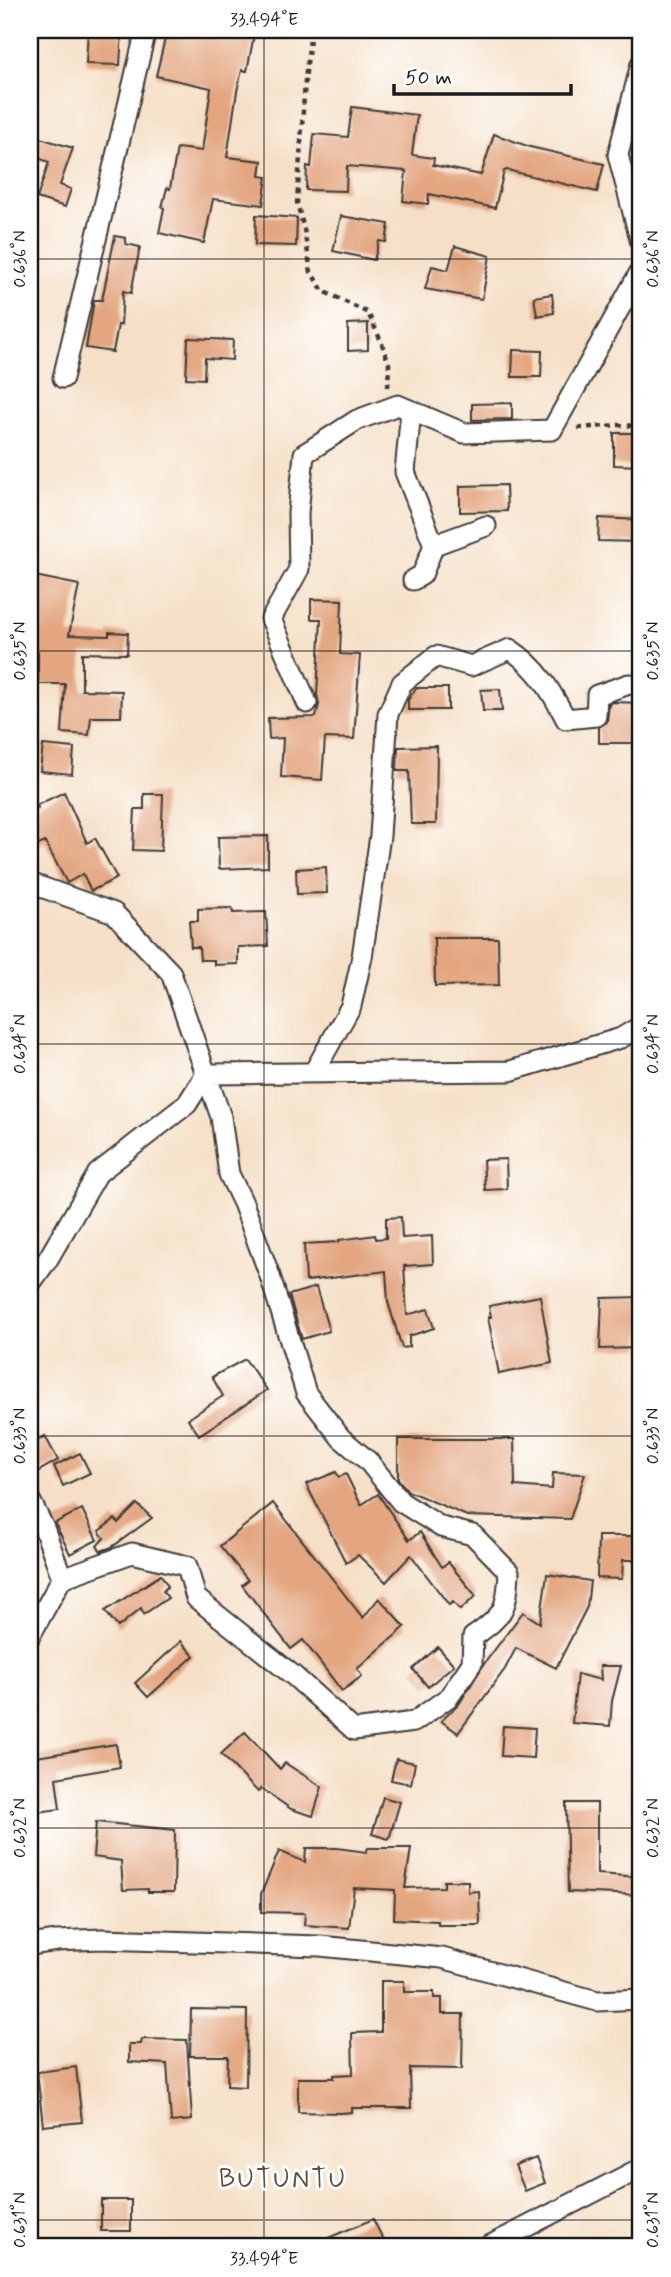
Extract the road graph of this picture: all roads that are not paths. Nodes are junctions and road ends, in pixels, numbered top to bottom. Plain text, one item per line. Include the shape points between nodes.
1 (146, 30) edge
2 (641, 64) edge
3 (641, 243) edge
4 (641, 270) edge
5 (63, 378) dead end
6 (411, 411) junction
7 (486, 526) dead end
8 (434, 545) junction
9 (413, 580) dead end
10 (641, 685) edge
11 (307, 703) dead end
12 (30, 883) edge
13 (641, 1026) edge
14 (314, 1072) junction
15 (206, 1074) junction
16 (30, 1284) edge
17 (30, 1500) edge
18 (62, 1578) junction
19 (30, 1636) edge
20 (30, 1945) edge
21 (641, 1999) edge
22 (641, 2168) edge
23 (487, 2247) edge

1 - 5 street
2 - 3 street via 618,155
4 - 6 street via 552,430 464,433
6 - 8 street via 405,472
6 - 11 street via 398,405 357,420 304,454 299,569 271,619
7 - 8 street
8 - 9 street via 422,575
10 - 14 street via 629,684 597,695 596,716 566,719 548,684 510,649 471,666 436,656 402,683 388,714 380,836 354,994
12 - 15 street via 114,913 171,973
13 - 14 street via 621,1038 510,1071
14 - 15 street
15 - 16 street via 187,1104 98,1173
15 - 18 street via 221,1116 229,1174 270,1276 306,1393 401,1502 441,1527 473,1535 509,1572 507,1601 493,1623 473,1637 472,1663 449,1697 414,1722 354,1730 196,1598 187,1566 132,1553
17 - 18 street
18 - 19 street
20 - 21 street via 101,1939 320,1946 442,1958 597,2001
22 - 23 street

